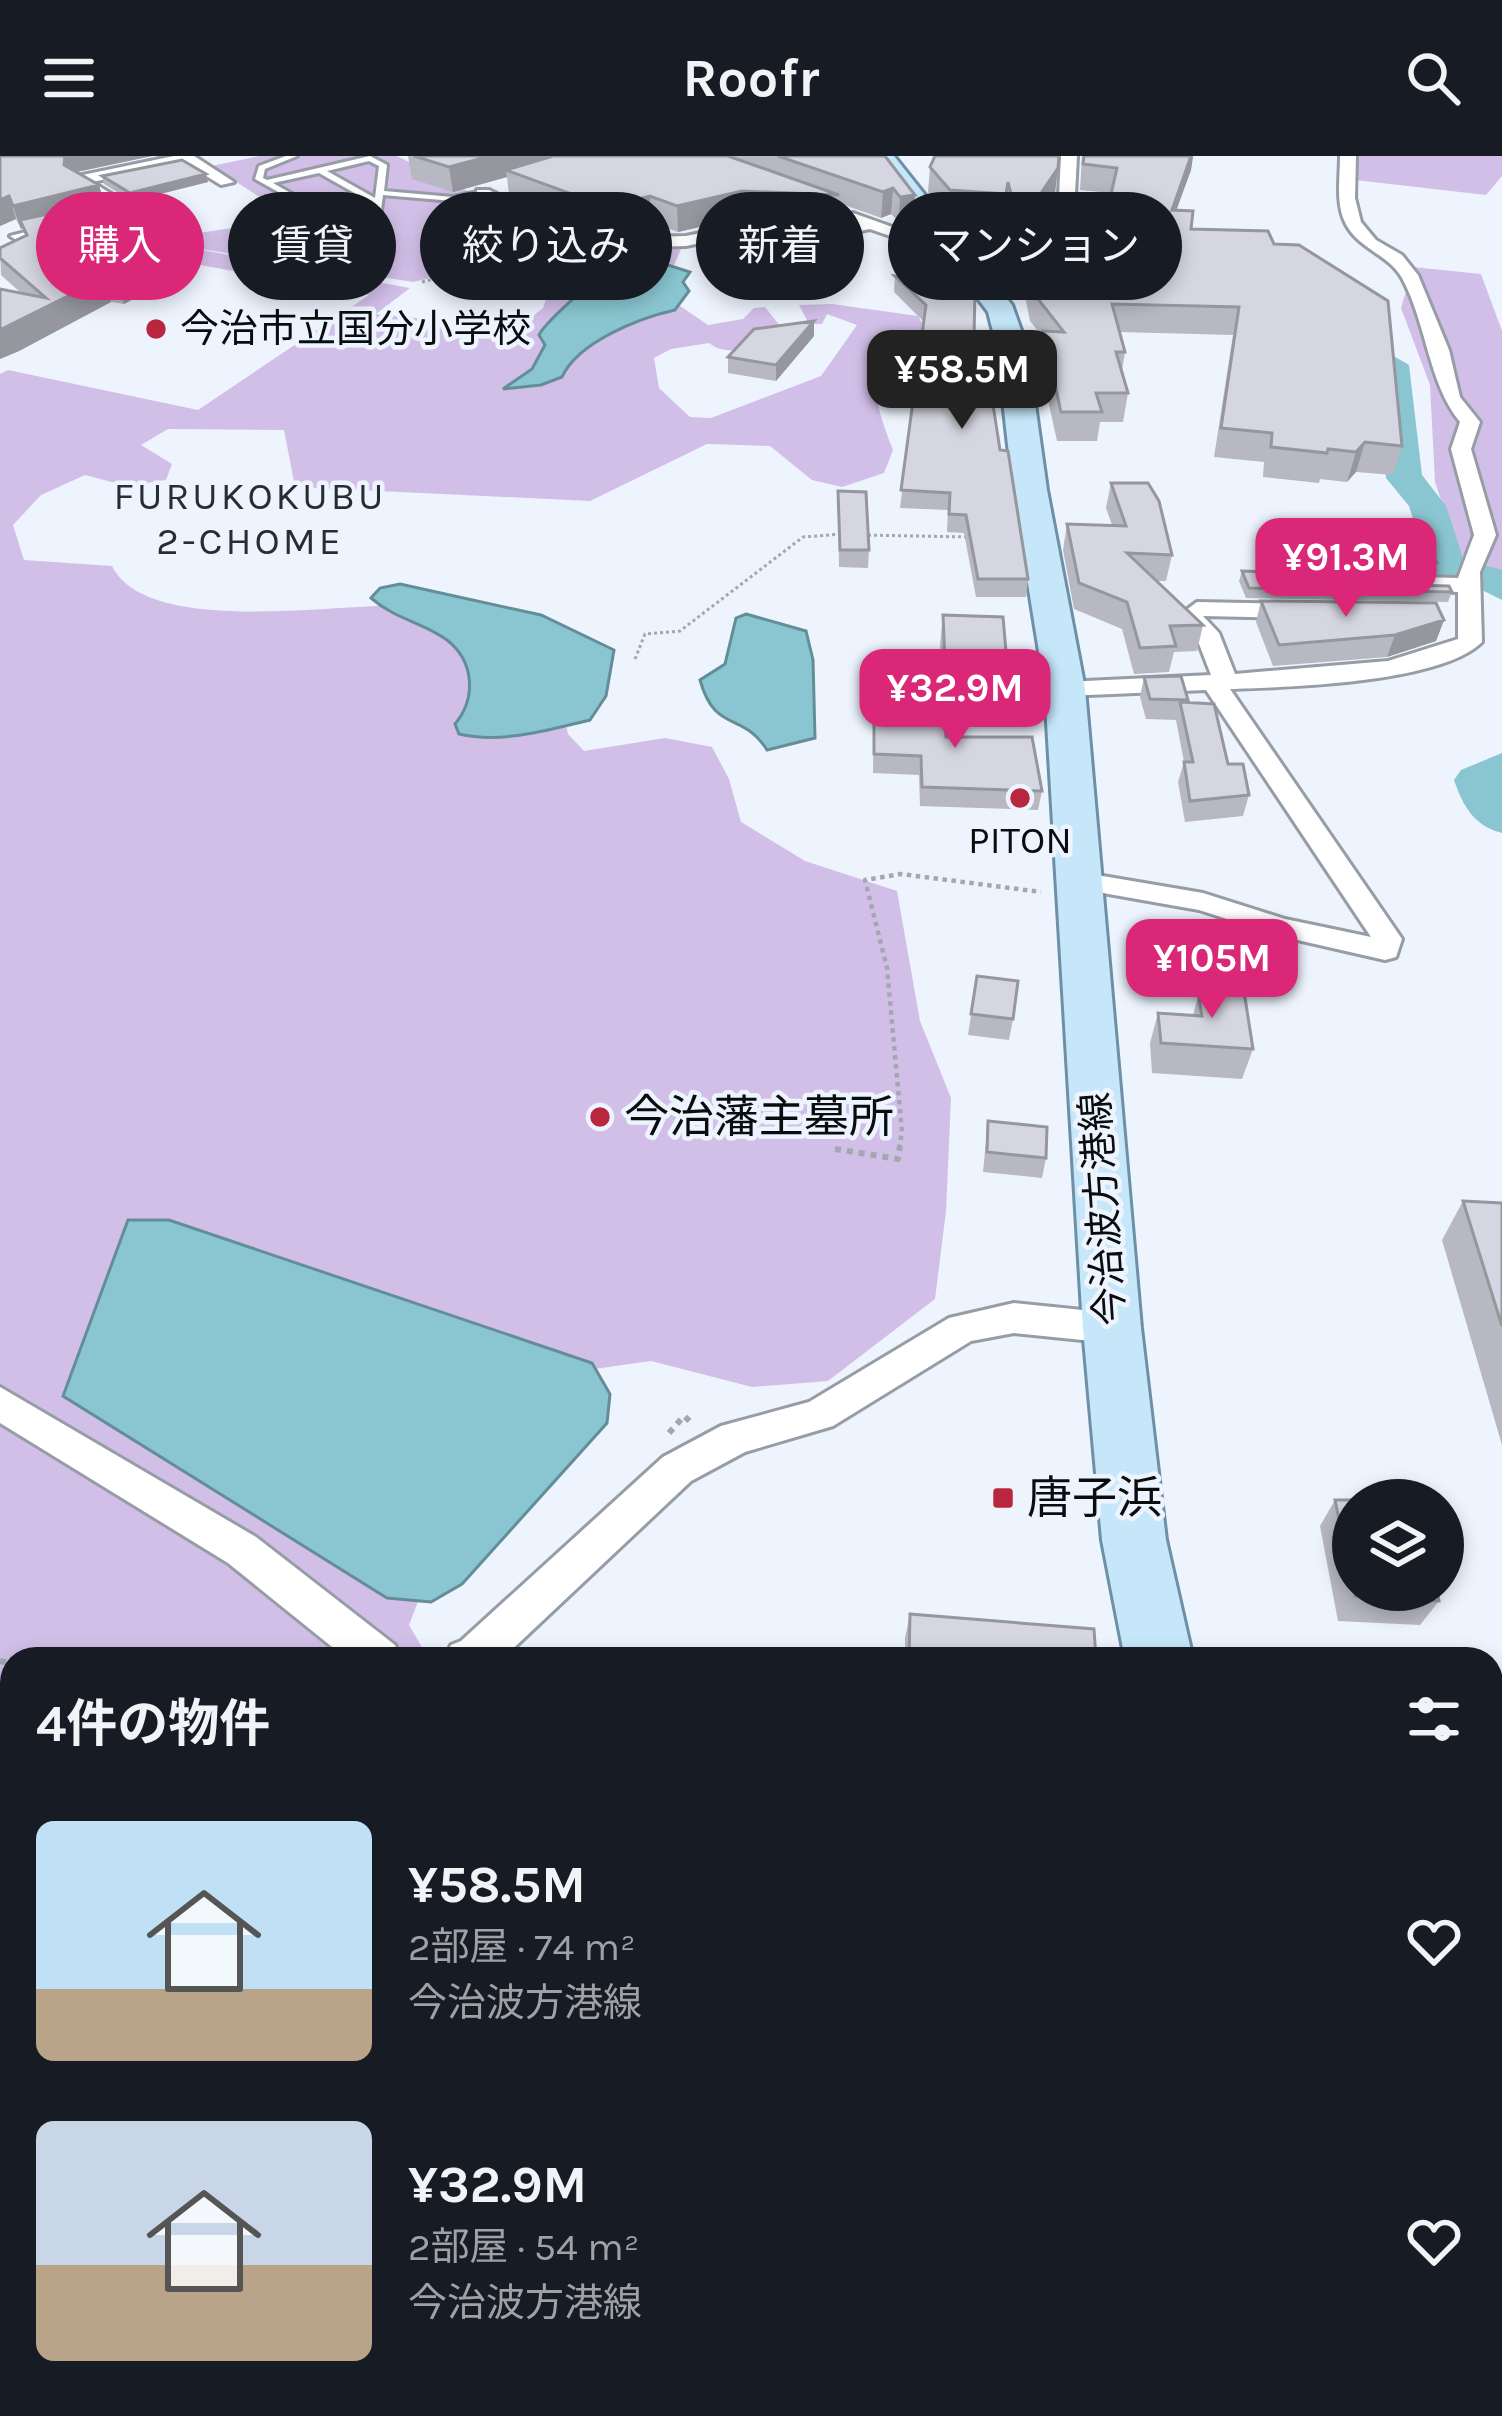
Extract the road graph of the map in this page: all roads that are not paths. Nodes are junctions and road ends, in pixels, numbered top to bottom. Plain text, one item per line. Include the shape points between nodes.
1 (292, 156) edge
2 (882, 156) edge
3 (1069, 156) edge
4 (1348, 156) edge
5 (367, 157) edge
6 (190, 160) edge
7 (219, 160) dead end
8 (320, 171) junction
9 (226, 182) dead end
10 (265, 184) junction
11 (505, 187) edge
12 (98, 192) edge
13 (281, 192) edge
14 (367, 192) edge
15 (381, 192) edge
16 (487, 192) edge
17 (911, 192) edge
18 (1067, 192) edge
19 (864, 221) edge
20 (872, 224) junction
21 (36, 225) edge
22 (23, 228) edge
23 (888, 230) edge
24 (672, 242) edge
25 (994, 300) edge
26 (1494, 542) edge
27 (1308, 581) edge
28 (1469, 585) junction
29 (1333, 612) edge
30 (1219, 682) junction
31 (1065, 689) junction
32 (1080, 889) junction
33 (1112, 1328) junction
34 (0, 1403) edge
35 (365, 1647) edge
36 (485, 1647) edge
37 (1156, 1647) edge

1 - 8 lane
1 - 10 lane via 262,168
2 - 17 main road, 今治波方港線
3 - 18 street
4 - 26 street via 1350,216 1365,243 1402,265 1423,300 1451,379 1450,398 1470,422 1461,448
5 - 8 lane
5 - 15 lane via 383,165
6 - 7 street
6 - 9 street
6 - 12 street via 78,180
8 - 10 lane
8 - 14 lane
10 - 13 lane
11 - 16 street
19 - 20 street
20 - 23 street
20 - 24 street via 830,232 760,226
21 - 22 street
25 - 31 main road, 今治波方港線 via 1012,347
26 - 28 street via 1469,572
27 - 28 street
28 - 30 street via 1457,614 1470,643 1454,653 1327,675
29 - 30 street via 1197,609 1189,617 1207,633
30 - 31 street
30 - 32 street via 1387,938 1385,950 1202,902
31 - 32 main road, 今治波方港線
32 - 33 main road, 今治波方港線
33 - 36 street via 1014,1318 962,1328 819,1415 735,1438 677,1469
33 - 37 main road, 今治波方港線 via 1134,1540
34 - 35 street via 242,1550

